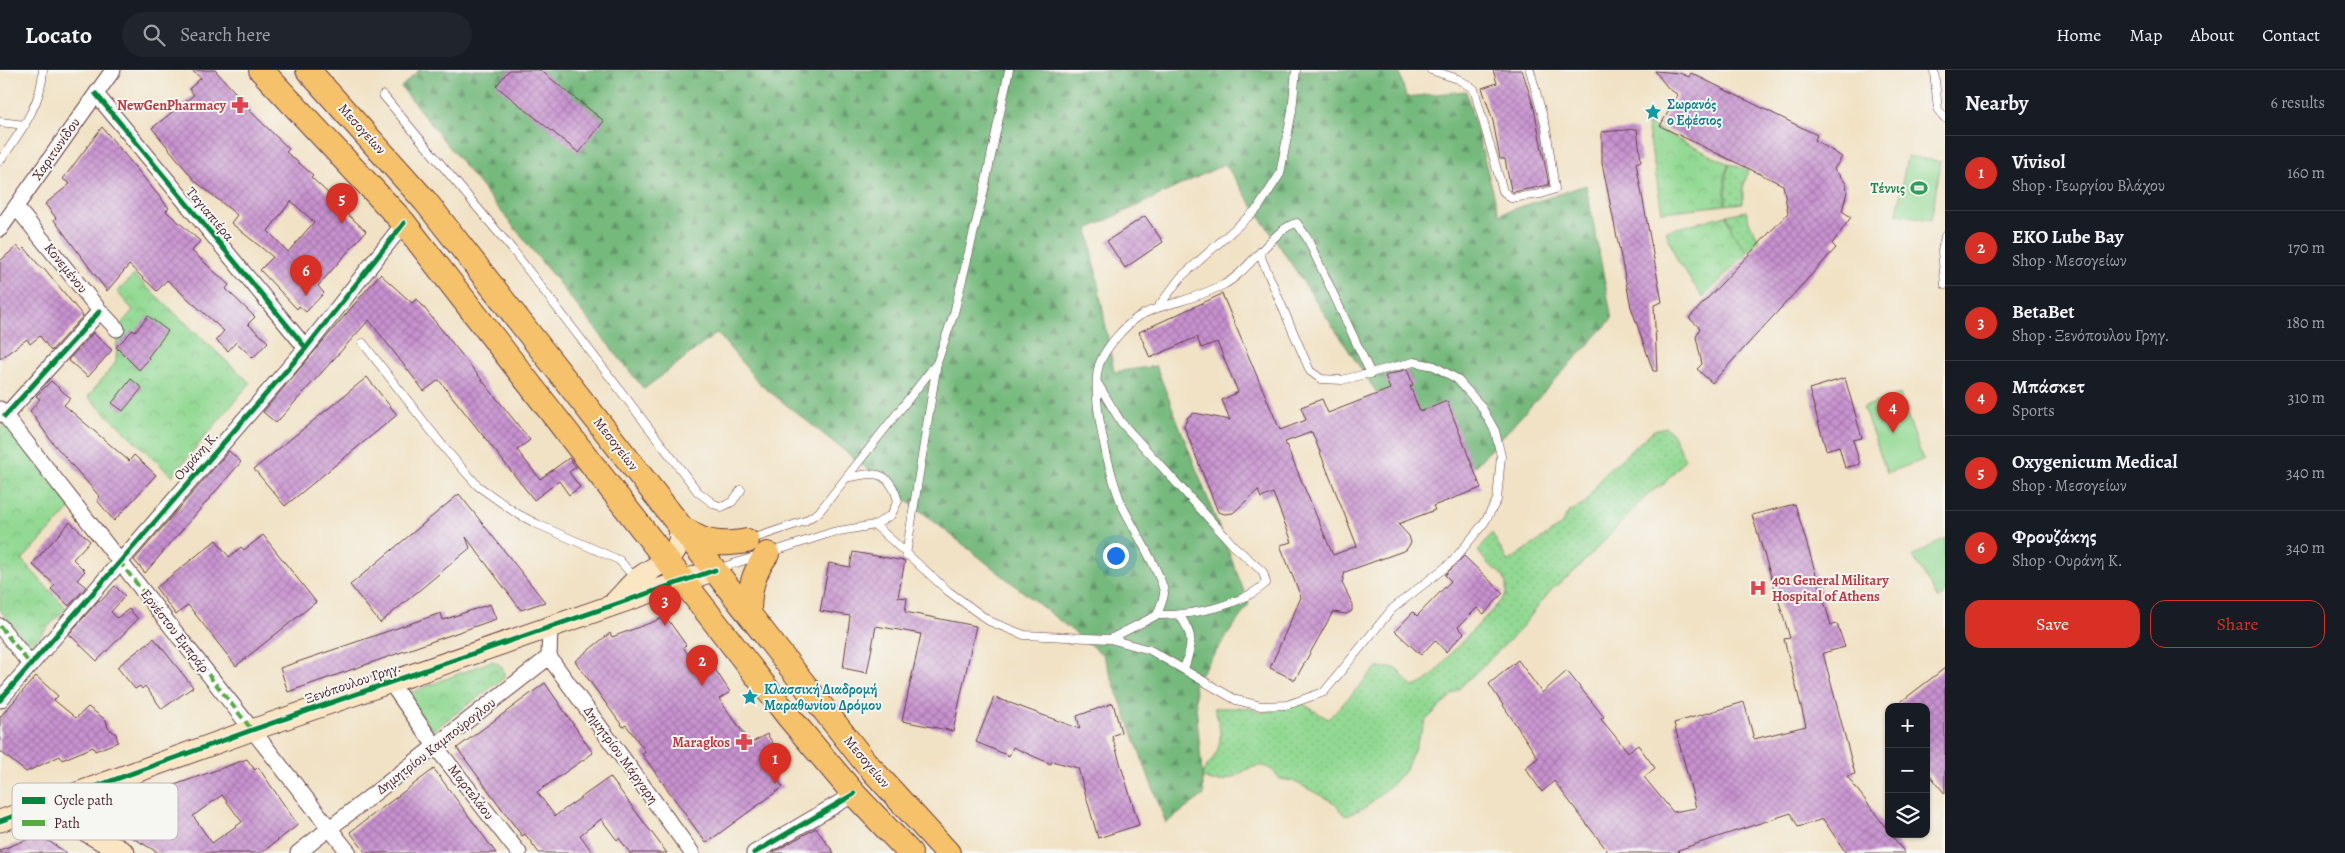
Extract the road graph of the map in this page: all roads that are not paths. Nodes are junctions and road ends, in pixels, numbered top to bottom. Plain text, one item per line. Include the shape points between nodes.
1 (43, 70) edge
2 (113, 70) edge
3 (261, 70) edge
4 (308, 70) edge
5 (1009, 70) edge
6 (1296, 70) edge
7 (1431, 70) edge
8 (1530, 70) edge
9 (1934, 70) edge
10 (96, 94) junction
11 (383, 96) dead end
12 (1945, 118) edge
13 (0, 122) edge
14 (25, 125) junction
15 (0, 161) edge
16 (16, 207) junction
17 (404, 223) junction
18 (0, 229) edge
19 (1945, 236) edge
20 (1260, 255) junction
21 (1945, 285) edge
22 (1158, 307) junction
23 (100, 311) junction
24 (117, 329) dead end
25 (363, 343) dead end
26 (306, 348) junction
27 (937, 363) junction
28 (1371, 374) junction
29 (1097, 383) junction
30 (2, 412) edge
31 (846, 478) junction
32 (740, 490) dead end
33 (679, 524) junction
34 (875, 526) junction
35 (739, 545) joint
36 (767, 554) junction
37 (906, 555) junction
38 (668, 560) junction
39 (119, 561) junction
40 (719, 564) junction
41 (636, 580) junction
42 (684, 580) junction
43 (613, 604) junction
44 (749, 613) junction
45 (1157, 615) junction
46 (1179, 616) junction
47 (0, 626) edge
48 (550, 626) junction
49 (1110, 639) junction
50 (549, 658) junction
51 (30, 664) junction
52 (1184, 669) junction
53 (390, 682) junction
54 (0, 700) edge
55 (252, 730) junction
56 (436, 746) junction
57 (107, 783) edge
58 (854, 794) junction
59 (919, 823) junction
60 (330, 829) junction
61 (102, 840) edge
62 (124, 853) edge
63 (298, 853) edge
64 (349, 853) edge
65 (519, 853) edge
66 (692, 853) edge
67 (754, 853) edge
68 (891, 853) edge
69 (910, 853) edge
70 (948, 853) edge
71 (965, 853) edge

1 - 14 lane via 43,82
2 - 10 street, Χαριτωνίδου
3 - 17 main road
4 - 33 main road, Μεσογείων via 426,202
5 - 27 lane via 954,313
6 - 22 lane via 1280,174 1258,208 1181,277
7 - 8 lane via 1458,79 1474,89 1503,192 1510,198 1555,189 1546,128
9 - 12 lane via 1938,110
10 - 16 street, Χαριτωνίδου
10 - 26 street, Ταγιαπιέρα
11 - 32 lane via 512,249 698,492 722,507 732,502
13 - 14 lane
14 - 15 lane
16 - 18 street, Χαριτωνίδου
16 - 23 street, Κονεμένου
17 - 26 street, Ουράνη Κ.
17 - 38 main road
19 - 21 lane via 1942,251
20 - 22 lane via 1225,284
20 - 28 lane via 1310,371 1321,379 1342,380
20 - 28 lane via 1288,224 1297,223
22 - 29 lane via 1124,330 1100,360
23 - 24 street, Κονεμένου
23 - 30 street
25 - 41 lane via 478,486 516,513 619,560
26 - 39 street, Ουράνη Κ.
27 - 31 lane
27 - 37 lane
28 - 52 lane via 1414,362 1434,366 1457,379 1481,406 1495,431 1501,456 1497,500 1484,523 1452,562 1392,609 1324,692 1287,705 1261,706 1236,700
29 - 45 lane via 1103,445 1122,505 1164,594
29 - 46 lane via 1121,422 1228,539 1263,572 1266,583 1256,592
30 - 39 street, Ερνέστου Εμπράρ
31 - 34 lane via 882,475 894,484 898,501 891,515
31 - 35 lane via 819,512
33 - 35 main road via 692,535 709,542
33 - 38 street, Ξενόπουλου Γρηγ. via 681,536 677,550
33 - 40 main road, Μεσογείων
34 - 36 lane via 833,532
34 - 37 lane
36 - 40 lane
36 - 44 main road via 754,575
37 - 49 lane via 989,621 1024,635
38 - 41 street, Ξενόπουλου Γρηγ.
38 - 42 main road
39 - 51 street, Ουράνη Κ.
39 - 55 street, Ερνέστου Εμπράρ
40 - 42 street, Ξενόπουλου Γρηγ.
40 - 44 main road, Μεσογείων
41 - 43 street, Ξενόπουλου Γρηγ.
42 - 43 street, Ξενόπουλου Γρηγ.
42 - 58 main road via 788,716
43 - 48 street, Ξενόπουλου Γρηγ.
44 - 59 main road, Μεσογείων via 865,762
45 - 46 lane
45 - 49 lane
46 - 52 lane via 1189,628 1191,649
47 - 51 street
48 - 50 street
48 - 53 street, Ξενόπουλου Γρηγ.
49 - 52 lane via 1150,650
50 - 56 street, Δημητρίου Καμπούρογλου
50 - 66 street, Δημητρίου Μάργαρη
51 - 54 street, Ουράνη Κ.
53 - 55 street, Ξενόπουλου Γρηγ.
53 - 56 street, Μαρτελάου
55 - 57 street, Ξενόπουλου Γρηγ.
55 - 60 street, Ερνέστου Εμπράρ
56 - 60 street, Δημητρίου Καμπούρογλου
56 - 65 street, Μαρτελάου
58 - 67 street
58 - 68 main road
58 - 69 main road
59 - 70 main road, Μεσογείων
59 - 71 main road, Μεσογείων
60 - 63 street, Δημητρίου Καμπούρογλου
60 - 64 street, Ερνέστου Εμπράρ
61 - 62 street

